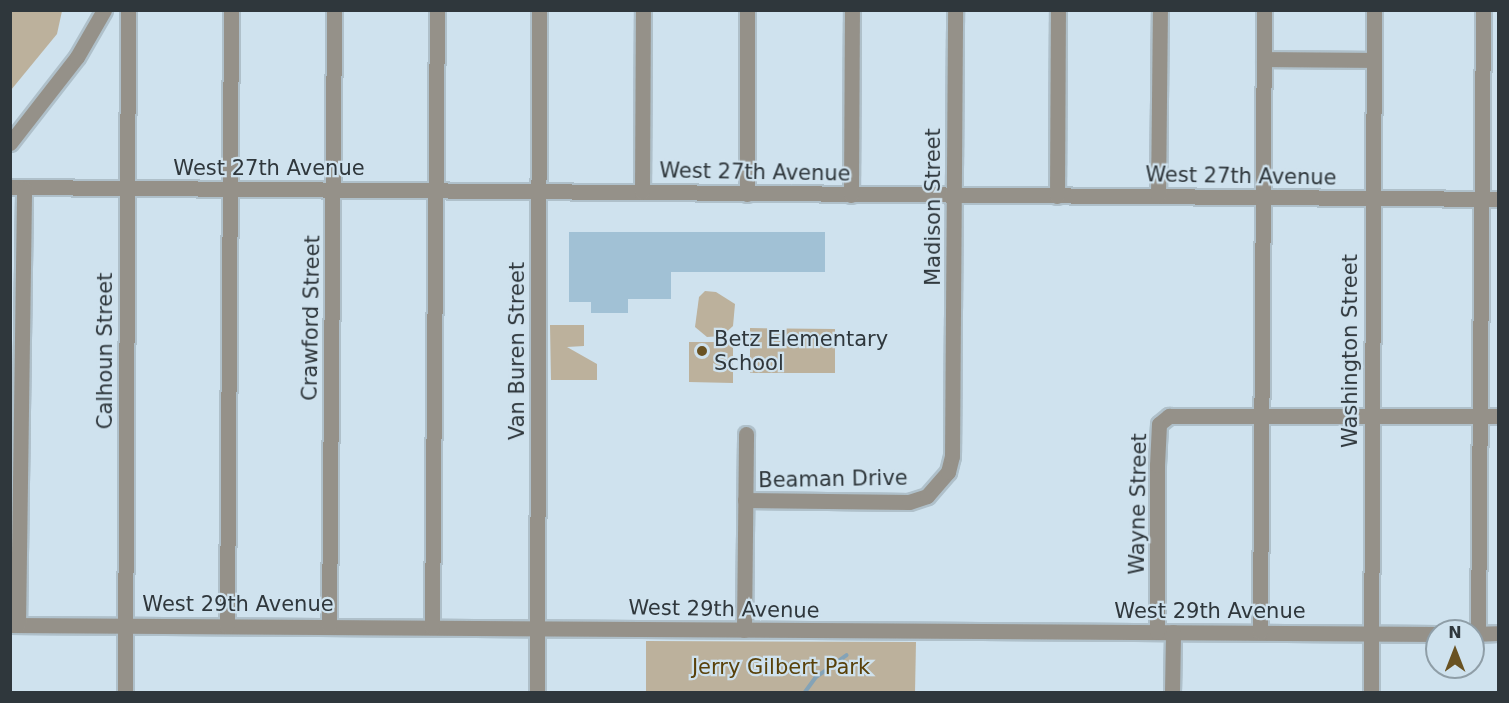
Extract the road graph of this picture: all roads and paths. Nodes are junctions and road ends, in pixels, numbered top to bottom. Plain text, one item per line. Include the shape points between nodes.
1 (104, 10) edge
2 (128, 10) edge
3 (231, 10) edge
4 (334, 10) edge
5 (437, 10) edge
6 (539, 10) edge
7 (643, 10) edge
8 (747, 10) edge
9 (852, 10) edge
10 (955, 10) edge
11 (1058, 10) edge
12 (1160, 10) edge
13 (1264, 10) edge
14 (1374, 10) edge
15 (1483, 10) edge
16 (1264, 60) junction
17 (1373, 60) junction
18 (10, 143) edge
19 (17, 188) edge
20 (127, 189) junction
21 (230, 189) junction
22 (333, 190) junction
23 (435, 191) junction
24 (538, 191) junction
25 (642, 192) junction
26 (747, 194) junction
27 (851, 195) junction
28 (954, 196) junction
29 (1057, 196) junction
30 (1158, 196) junction
31 (1264, 198) junction
32 (1372, 198) junction
33 (1480, 199) junction
34 (1498, 199) edge
35 (952, 403) joint
36 (1261, 416) junction
37 (1371, 416) junction
38 (1479, 416) junction
39 (1498, 416) edge
40 (746, 434) dead end
41 (745, 500) junction
42 (1475, 619) edge
43 (14, 625) edge
44 (126, 625) junction
45 (227, 626) junction
46 (329, 626) junction
47 (432, 627) junction
48 (537, 628) junction
49 (744, 630) junction
50 (1165, 632) junction
51 (1260, 632) junction
52 (1370, 633) junction
53 (1425, 634) edge
54 (125, 693) edge
55 (537, 693) edge
56 (1172, 693) edge
57 (1371, 693) edge

1 - 18 street via 77,57
2 - 20 street, Calhoun Street
3 - 21 street
4 - 22 street, Crawford Street
5 - 23 street
6 - 24 street, Van Buren Street
7 - 25 street
8 - 26 street
9 - 27 street
10 - 28 street, Madison Street
11 - 29 street
12 - 30 street
13 - 16 street
14 - 17 street, Washington Street
15 - 33 street
16 - 17 street
16 - 31 street
17 - 32 street, Washington Street
19 - 20 street, West 27th Avenue
19 - 43 street
20 - 21 street, West 27th Avenue
20 - 44 street, Calhoun Street
21 - 22 street, West 27th Avenue
21 - 45 street
22 - 23 street, West 27th Avenue
22 - 46 street, Crawford Street
23 - 24 street, West 27th Avenue
23 - 47 street
24 - 25 street, West 27th Avenue
24 - 48 street, Van Buren Street
25 - 26 street, West 27th Avenue
26 - 27 street, West 27th Avenue
27 - 28 street, West 27th Avenue
28 - 29 street, West 27th Avenue
28 - 35 street, Madison Street
29 - 30 street, West 27th Avenue
30 - 31 street, West 27th Avenue
31 - 32 street, West 27th Avenue
31 - 36 street
32 - 33 street, West 27th Avenue
32 - 37 street, Washington Street
33 - 34 street, West 27th Avenue
33 - 38 street
35 - 41 street, Beaman Drive via 952,456 948,472 927,496 884,503
36 - 37 street
36 - 50 street, Wayne Street via 1168,416 1160,424 1157,465
36 - 51 street
37 - 38 street
37 - 52 street, Washington Street
38 - 39 street
38 - 42 street
40 - 41 street
41 - 49 street
43 - 44 street, West 29th Avenue
44 - 45 street, West 29th Avenue
44 - 54 street, Calhoun Street
45 - 46 street, West 29th Avenue
46 - 47 street, West 29th Avenue
47 - 48 street, West 29th Avenue
48 - 49 street, West 29th Avenue
48 - 55 street, Van Buren Street
49 - 50 street, West 29th Avenue
50 - 51 street, West 29th Avenue
50 - 56 street, Wayne Street
51 - 52 street, West 29th Avenue
52 - 53 street, West 29th Avenue
52 - 57 street, Washington Street

